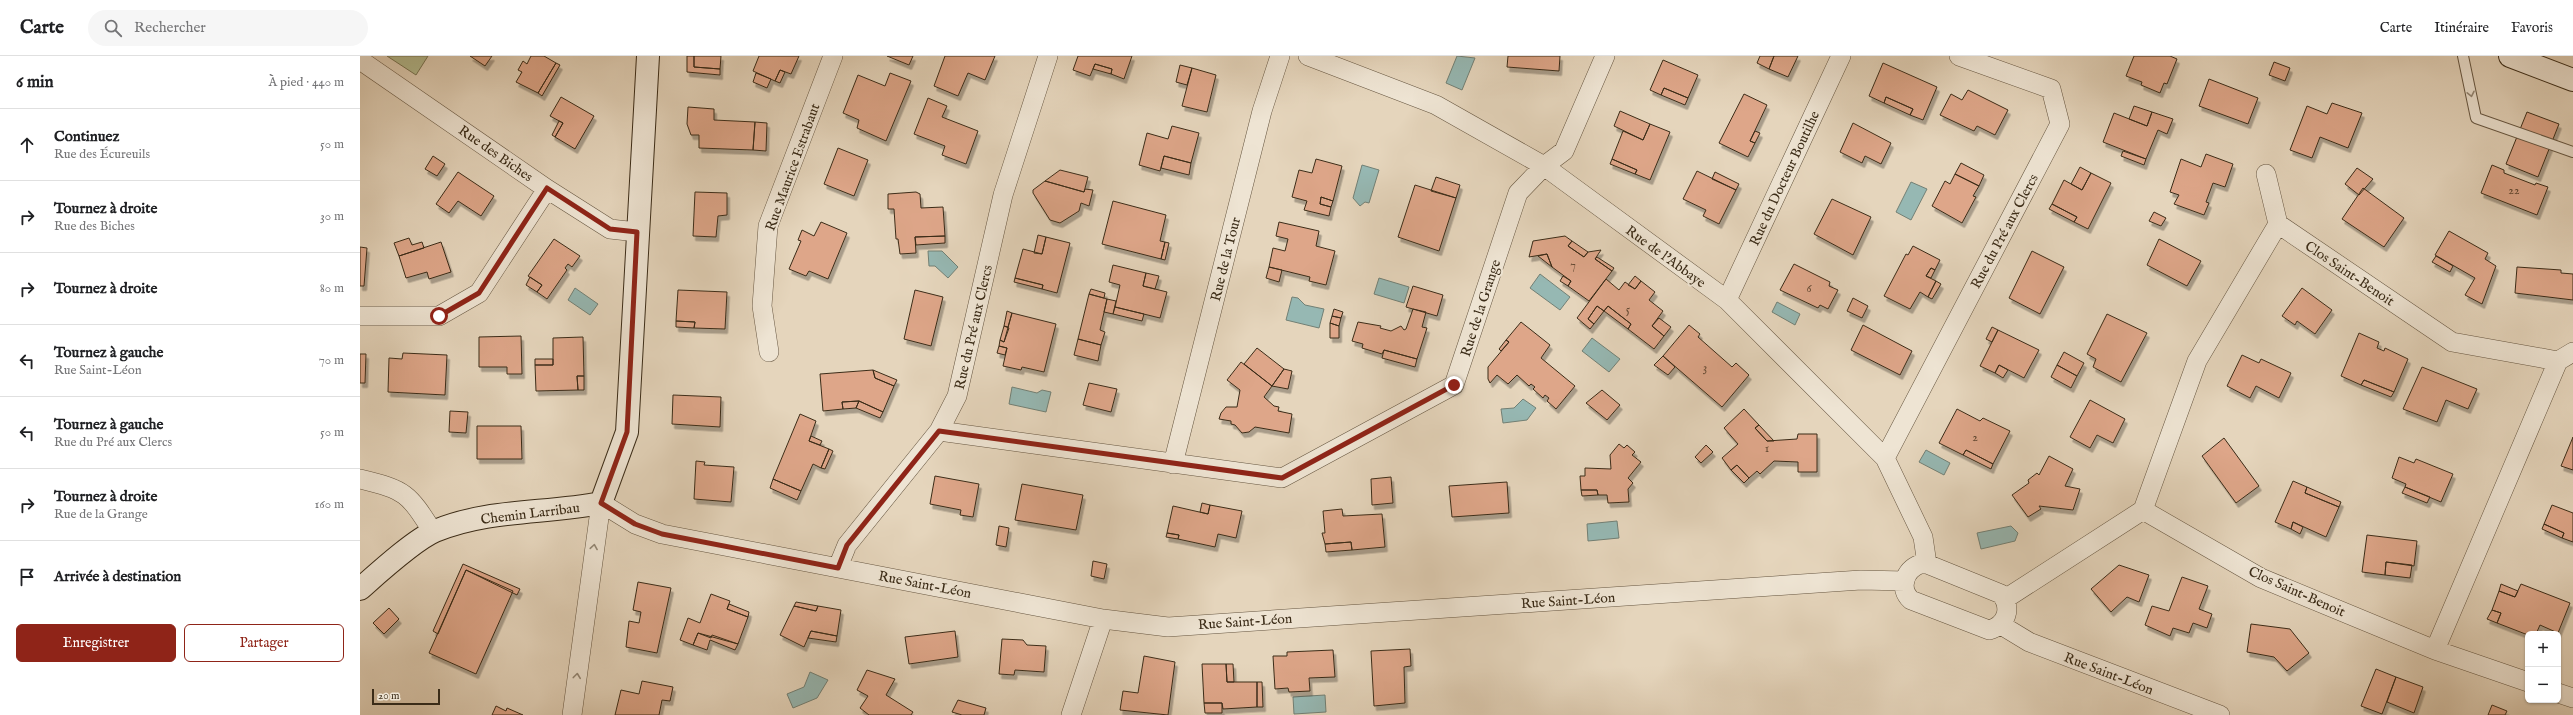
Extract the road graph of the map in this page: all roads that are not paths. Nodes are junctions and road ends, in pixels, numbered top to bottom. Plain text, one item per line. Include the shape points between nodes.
1 (648, 56) edge
2 (833, 56) edge
3 (1048, 56) edge
4 (1280, 56) edge
5 (1308, 56) edge
6 (1605, 56) edge
7 (1841, 56) edge
8 (1959, 56) edge
9 (2463, 56) edge
10 (2517, 57) edge
11 (360, 60) edge
12 (2573, 80) edge
13 (2573, 152) edge
14 (1544, 166) junction
15 (2266, 174) dead end
16 (547, 188) junction
17 (2278, 224) junction
18 (637, 232) junction
19 (1727, 300) junction
20 (360, 316) edge
21 (769, 352) dead end
22 (2566, 356) edge
23 (939, 431) junction
24 (1885, 458) junction
25 (1173, 464) junction
26 (360, 479) edge
27 (601, 503) junction
28 (2143, 510) junction
29 (433, 532) junction
30 (1926, 564) junction
31 (838, 568) junction
32 (1905, 581) junction
33 (360, 589) edge
34 (2005, 599) junction
35 (1103, 619) junction
36 (2001, 625) junction
37 (2435, 650) junction
38 (2525, 681) edge
39 (2561, 694) edge
40 (2573, 698) edge
41 (572, 715) edge
42 (1071, 715) edge
43 (2220, 715) edge

1 - 18 street
2 - 21 street, Rue Maurice Estrabaut via 768,226 762,306
3 - 23 street, Rue du Pré aux Clercs via 1003,195 957,396
4 - 25 street, Rue de la Tour via 1262,111
5 - 14 street, Rue de l'Abbaye via 1436,105
6 - 14 street, Rue de la Grange via 1564,151
7 - 19 street, Rue du Docteur Boutilhe
8 - 24 street, Rue du Pré aux Clercs via 2051,89 2060,124
9 -> 13 lane via 2476,118
10 - 12 street
11 - 16 street, Rue des Biches
14 - 19 street, Rue de l'Abbaye
14 - 25 street, Rue de la Grange via 1518,193 1454,385 1282,478
15 - 17 street
16 - 18 street, Rue des Biches via 610,229
16 - 20 street via 479,293 439,316
17 - 22 street, Clos Saint-Benoit via 2452,342
17 - 28 street via 2197,361
18 - 27 street via 627,432
19 - 24 street, Rue de l'Abbaye
22 - 37 street, Clos Saint-Benoit
23 - 25 street, Rue de la Grange
23 - 31 street, Rue du Pré aux Clercs via 847,545
24 - 30 street, Rue de l'Abbaye via 1923,537
26 - 29 street via 393,487 412,500
27 - 29 street, Chemin Larribau via 563,510 500,514
27 - 31 street, Rue Saint-Léon via 635,524 662,534
41 -> 27 street
28 - 34 street
28 - 37 street, Clos Saint-Benoit via 2261,578
29 - 33 street, Chemin Larribau via 381,570
30 - 32 street via 1914,567
30 - 34 street via 2001,594
31 - 35 street, Rue Saint-Léon
32 - 35 street, Rue Saint-Léon via 1854,580 1168,627
32 - 36 street via 1905,591 1911,600 1989,630
34 - 36 street via 2007,613
35 - 42 street
36 - 43 street, Rue Saint-Léon via 2030,642
37 - 38 street, Clos Saint-Benoit
39 - 40 street

